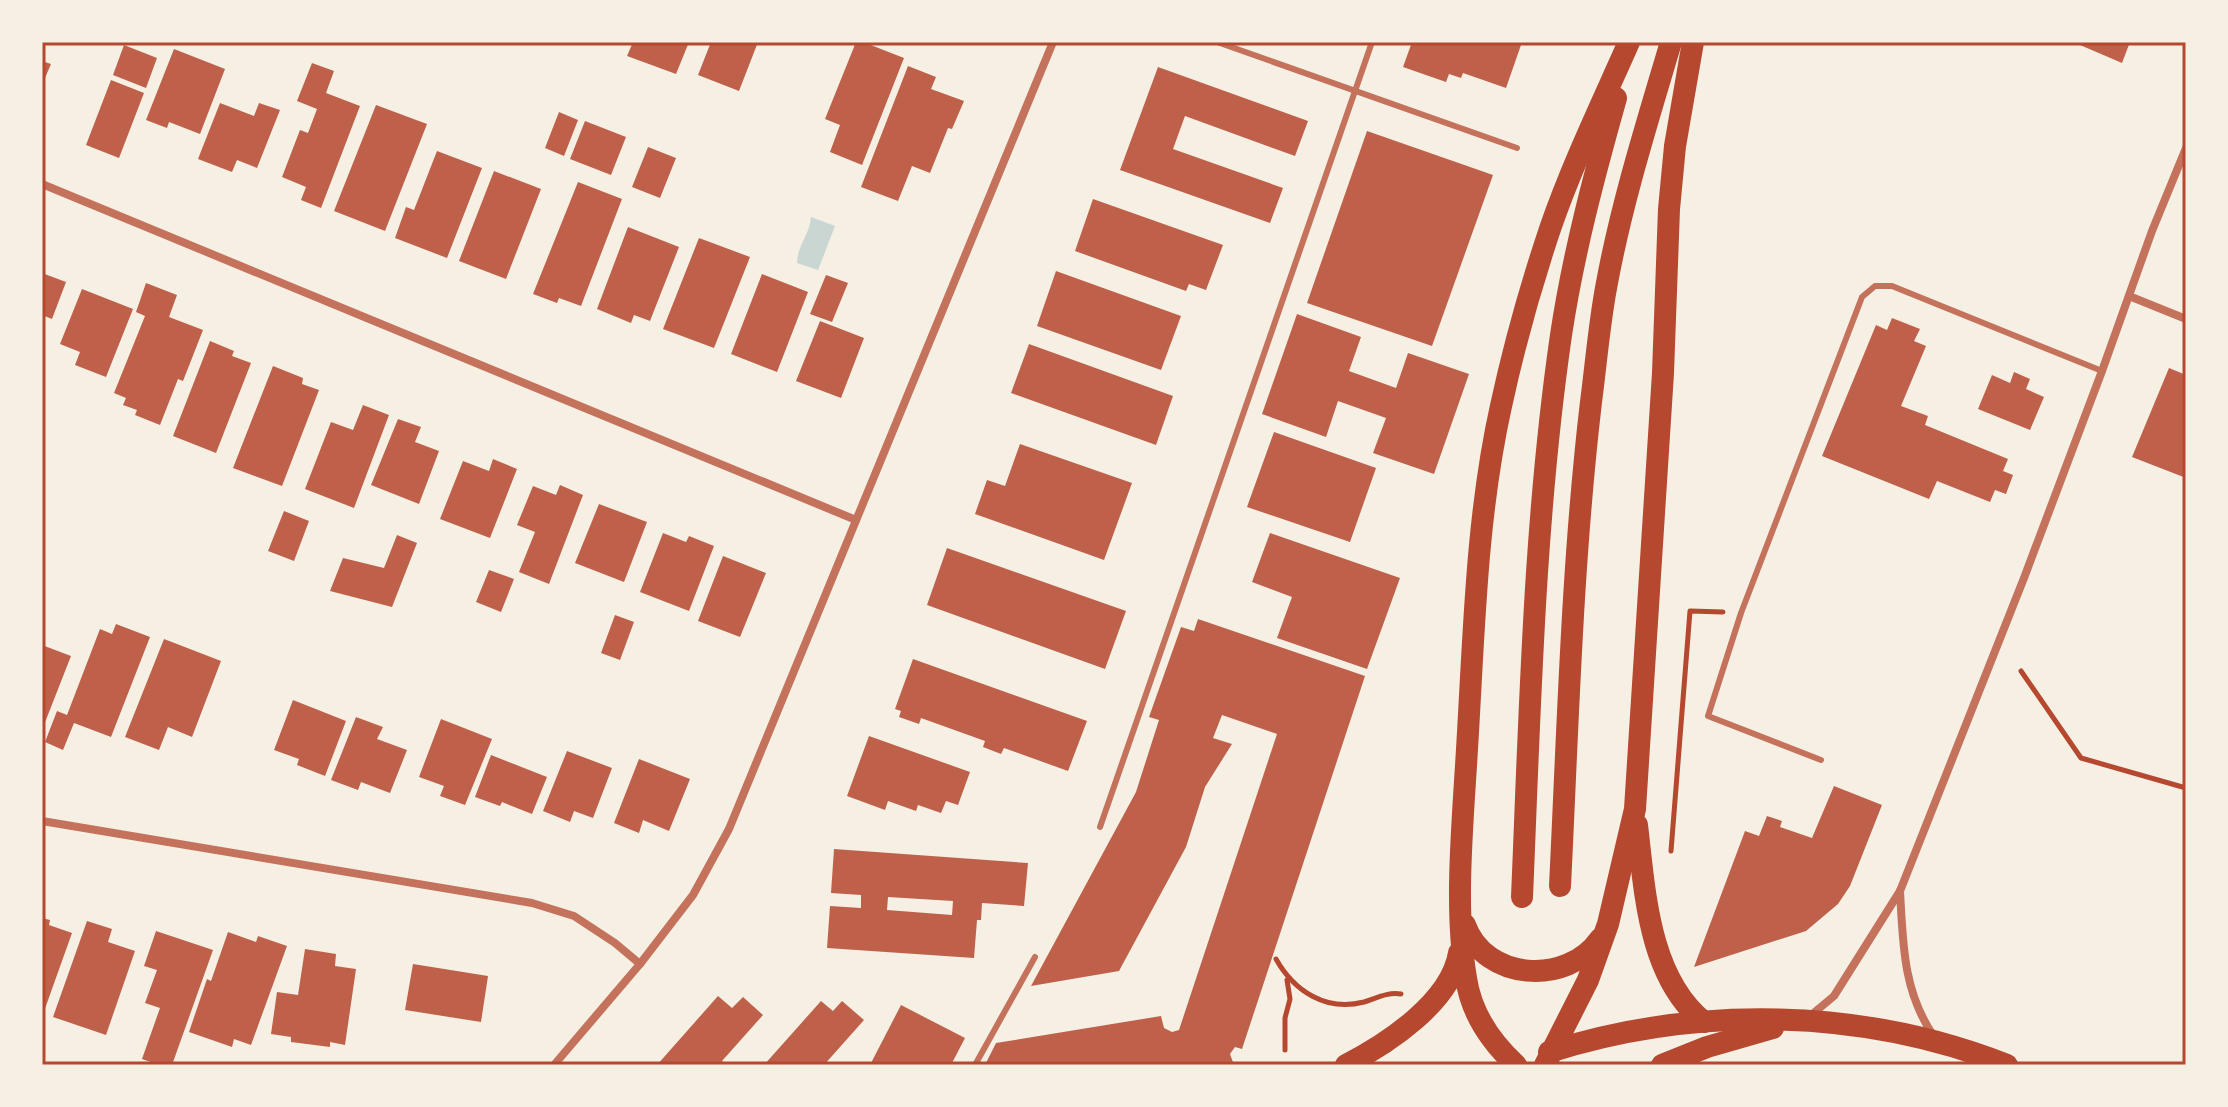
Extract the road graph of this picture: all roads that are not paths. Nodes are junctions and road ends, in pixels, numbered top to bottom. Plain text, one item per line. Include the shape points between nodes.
1 (1053, 42) edge
2 (1217, 42) edge
3 (1372, 42) edge
4 (1630, 42) edge
5 (1671, 42) edge
6 (1693, 42) edge
7 (1355, 91) junction
8 (1517, 148) dead end
9 (2186, 148) edge
10 (42, 184) edge
11 (2129, 296) junction
12 (2186, 319) edge
13 (2102, 371) junction
14 (856, 520) junction
15 (1821, 760) dead end
16 (1635, 809) junction
17 (42, 821) edge
18 (1100, 827) dead end
19 (1560, 886) dead end
20 (1900, 891) junction
21 (1522, 897) dead end
22 (1462, 917) junction
23 (1608, 924) junction
24 (1035, 957) dead end
25 (640, 964) junction
26 (1805, 1020) junction
27 (1704, 1022) junction
28 (1937, 1040) junction
29 (1550, 1058) edge
30 (1513, 1064) edge
31 (554, 1065) edge
32 (975, 1065) edge
33 (1346, 1065) edge
34 (1662, 1065) edge
35 (2007, 1065) edge

1 - 14 street
2 - 7 lane
3 - 7 lane
4 - 21 highway via 1590,187 1561,333 1538,539
4 - 22 highway via 1552,225 1493,447 1476,599
5 - 19 highway via 1631,177 1604,302 1583,476
6 - 16 highway via 1669,209
7 - 8 lane
7 - 18 lane
9 - 11 street
10 - 14 street
11 - 12 street
11 - 13 street
13 - 15 lane via 1902,289 1883,284 1862,297 1741,613 1708,716
13 - 20 street
14 - 25 street via 729,829 693,895
16 - 23 highway
16 - 27 highway via 1655,939 1676,992
17 - 25 street via 532,903 574,916
20 - 26 street via 1834,996
20 - 28 street via 1909,983
22 - 23 highway via 1484,954 1531,971 1561,967 1587,955
22 - 30 highway via 1470,997 1480,1021
22 - 33 highway via 1458,961 1439,998
23 - 29 highway
24 - 32 lane
25 - 31 street
26 - 27 highway
26 - 28 highway
26 - 34 highway
27 - 29 highway via 1615,1034
28 - 35 highway
29 - 30 highway

